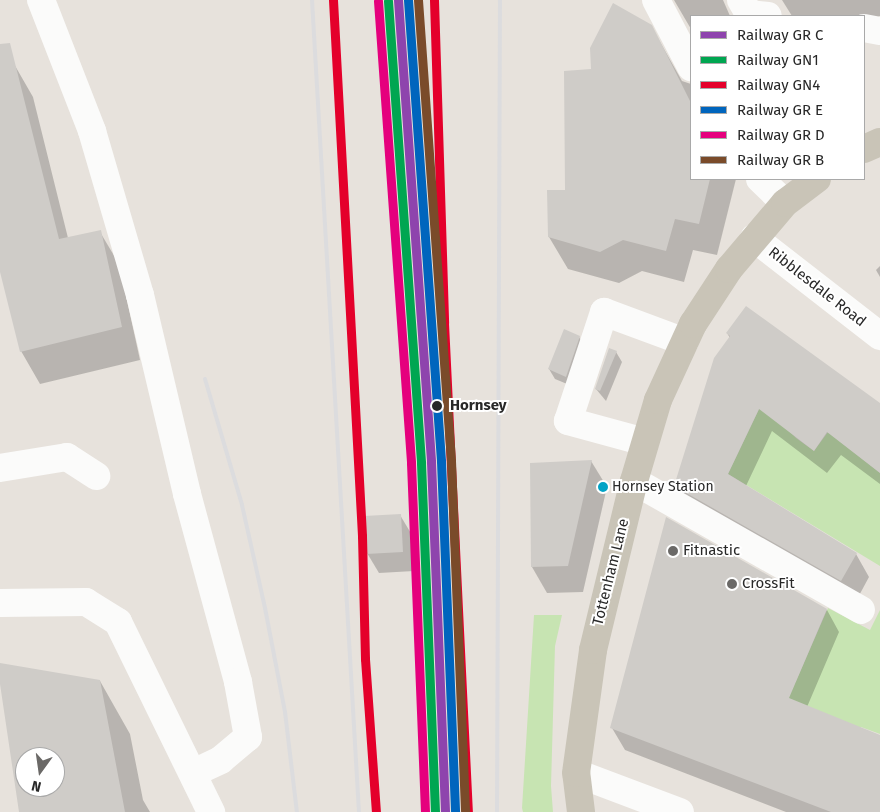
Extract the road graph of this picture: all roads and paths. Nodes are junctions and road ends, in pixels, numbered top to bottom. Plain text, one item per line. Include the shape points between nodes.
1 (41, 0) edge
2 (741, 0) edge
3 (661, 10) edge
4 (758, 15) edge
5 (865, 28) edge
6 (880, 31) edge
7 (690, 65) edge
8 (880, 142) edge
9 (865, 149) edge
10 (761, 180) edge
11 (816, 180) edge
12 (785, 203) junction
13 (754, 238) junction
14 (880, 336) edge
15 (685, 342) junction
16 (646, 442) junction
17 (0, 468) edge
18 (96, 476) dead end
19 (634, 481) junction
20 (0, 602) edge
21 (861, 610) dead end
22 (193, 773) junction
23 (576, 773) junction
24 (211, 812) edge
25 (582, 812) edge
26 (680, 812) edge

1 - 22 street via 92,131 138,286 186,494 238,682 248,737 221,760
2 - 4 street via 749,14
3 - 7 street
5 - 6 street
8 - 9 main road
10 - 12 street
11 - 12 main road, Tottenham Lane
12 - 13 main road, Tottenham Lane
13 - 14 street, Ribblesdale Road
13 - 15 main road, Tottenham Lane via 729,269
15 - 16 main road, Tottenham Lane via 658,400
15 - 16 street via 604,312 568,421
16 - 19 main road, Tottenham Lane
17 - 18 street via 67,457
19 - 21 street
19 - 23 main road, Tottenham Lane via 592,650
20 - 22 street via 86,602 118,622
22 - 24 street
23 - 25 main road, Tottenham Lane
23 - 26 street

